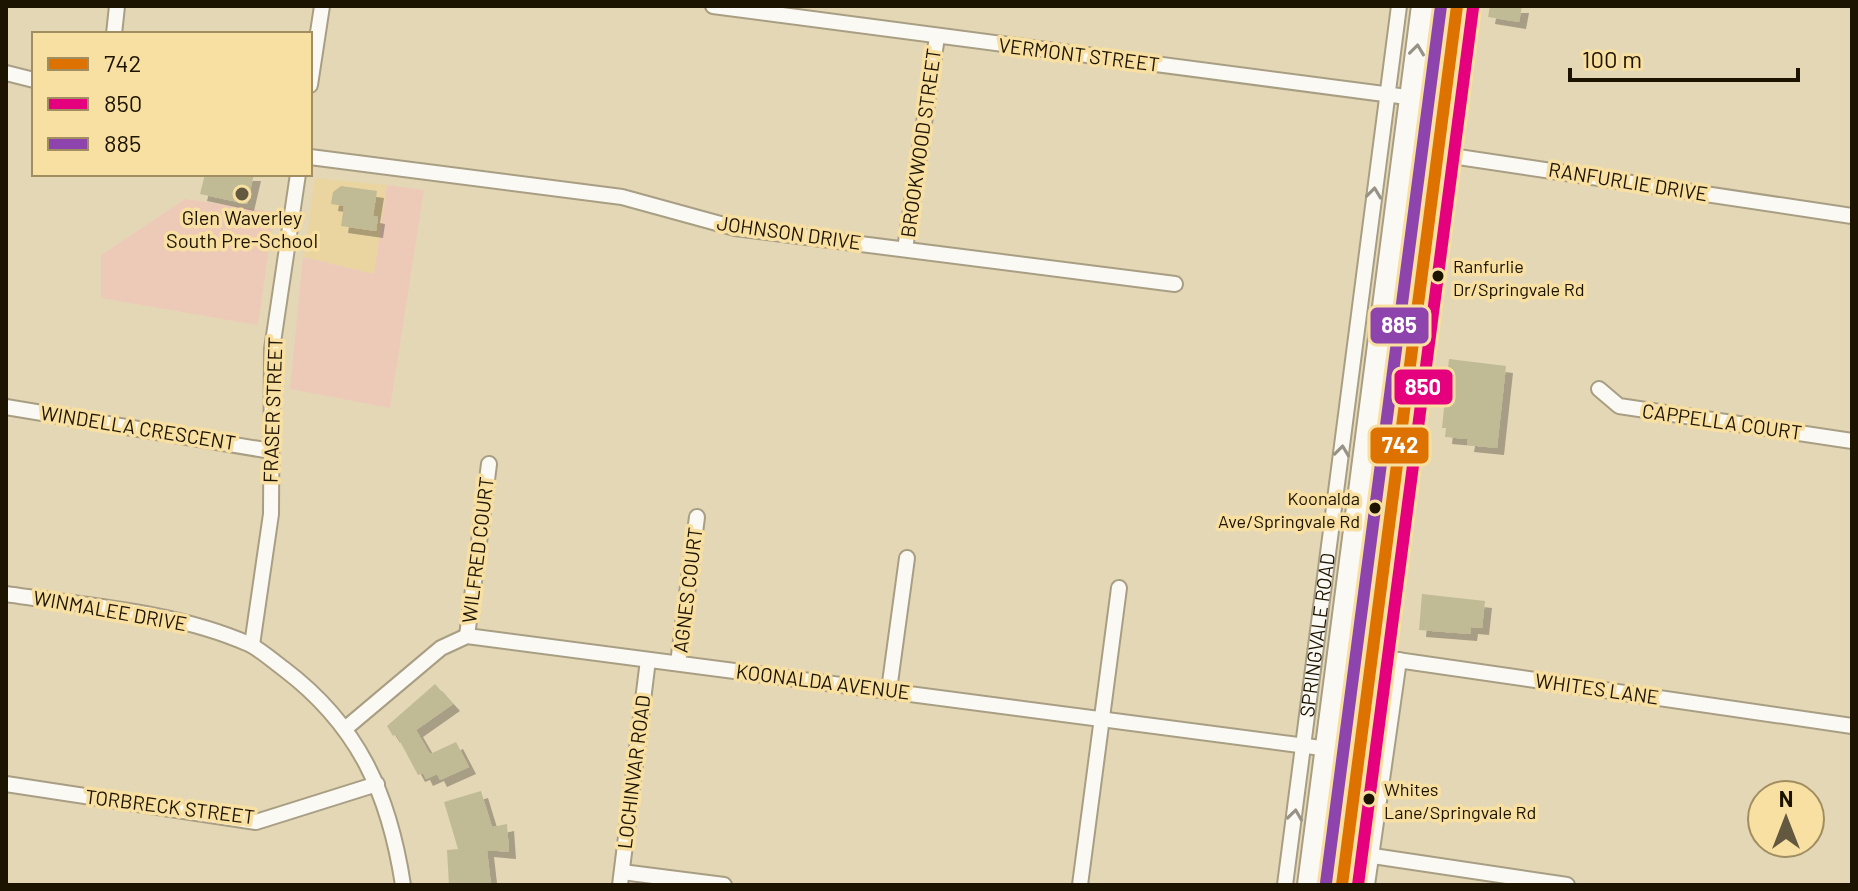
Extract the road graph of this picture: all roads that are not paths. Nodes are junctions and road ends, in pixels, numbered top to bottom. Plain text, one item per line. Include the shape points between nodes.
1 (117, 6) edge
2 (322, 6) edge
3 (713, 6) edge
4 (1399, 6) edge
5 (1423, 6) edge
6 (1457, 6) edge
7 (819, 13) edge
8 (114, 32) edge
9 (937, 37) junction
10 (312, 69) edge
11 (6, 73) edge
12 (32, 80) edge
13 (1386, 95) junction
14 (1411, 97) junction
15 (1445, 102) junction
16 (1405, 149) junction
17 (1439, 154) junction
18 (312, 157) edge
19 (298, 176) edge
20 (1852, 216) edge
21 (905, 249) junction
22 (1175, 284) dead end
23 (1599, 389) dead end
24 (6, 407) edge
25 (1852, 441) edge
26 (271, 451) junction
27 (489, 464) dead end
28 (697, 517) dead end
29 (907, 558) dead end
30 (1119, 588) dead end
31 (6, 594) edge
32 (467, 636) junction
33 (252, 645) junction
34 (1342, 652) junction
35 (1374, 656) junction
36 (648, 660) junction
37 (1399, 660) junction
38 (678, 663) junction
39 (889, 690) junction
40 (1103, 719) junction
41 (1852, 726) edge
42 (346, 728) junction
43 (1303, 745) junction
44 (1329, 749) junction
45 (6, 784) edge
46 (377, 784) junction
47 (1373, 856) junction
48 (621, 878) edge
49 (403, 885) edge
50 (724, 885) edge
51 (1080, 885) edge
52 (1285, 885) edge
53 (1309, 885) edge
54 (1342, 885) edge
55 (1367, 885) edge
56 (1567, 885) edge

1 - 8 street
2 - 10 street
3 - 7 street, VERMONT STREET
4 - 13 street, SPRINGVALE ROAD
14 -> 5 highway, SPRINGVALE ROAD
6 - 15 highway
7 - 9 street, VERMONT STREET
9 - 13 street, VERMONT STREET
9 - 21 street, BROOKWOOD STREET
11 - 12 street
13 - 14 street, VERMONT STREET
43 -> 13 street, SPRINGVALE ROAD
14 - 15 street, VERMONT STREET
14 - 16 highway, SPRINGVALE ROAD
15 - 17 highway
16 - 17 street, RANFURLIE DRIVE
16 - 34 highway, SPRINGVALE ROAD
17 - 20 street, RANFURLIE DRIVE
17 - 35 highway
18 - 21 street, JOHNSON DRIVE via 622,197 735,228
19 - 26 street, FRASER STREET via 272,349
21 - 22 street, JOHNSON DRIVE
23 - 25 street, CAPPELLA COURT via 1619,406
24 - 26 street, WINDELLA CRESCENT
26 - 33 street, FRASER STREET via 267,555
27 - 32 street, WILFRED COURT
28 - 38 street, AGNES COURT
29 - 39 street
30 - 40 street
31 - 33 street, WINMALEE DRIVE via 146,614
32 - 36 street, KOONALDA AVENUE
32 - 42 street via 441,648
33 - 42 street, WINMALEE DRIVE via 299,680
34 - 35 street, WHITES LANE
34 - 44 highway, SPRINGVALE ROAD
35 - 37 street, WHITES LANE
35 - 54 highway
36 - 38 street, KOONALDA AVENUE
36 - 48 street, LOCHINVAR ROAD
37 - 41 street, WHITES LANE
37 - 47 street
38 - 39 street, KOONALDA AVENUE
39 - 40 street, KOONALDA AVENUE
40 - 43 street, KOONALDA AVENUE
40 - 51 street
42 - 46 street, WINMALEE DRIVE
43 - 44 street, KOONALDA AVENUE
52 -> 43 street, SPRINGVALE ROAD
44 - 53 highway, SPRINGVALE ROAD
45 - 46 street, TORBRECK STREET via 256,822
46 - 49 street, WINMALEE DRIVE via 395,830
47 - 55 street
47 - 56 street
48 - 50 street

